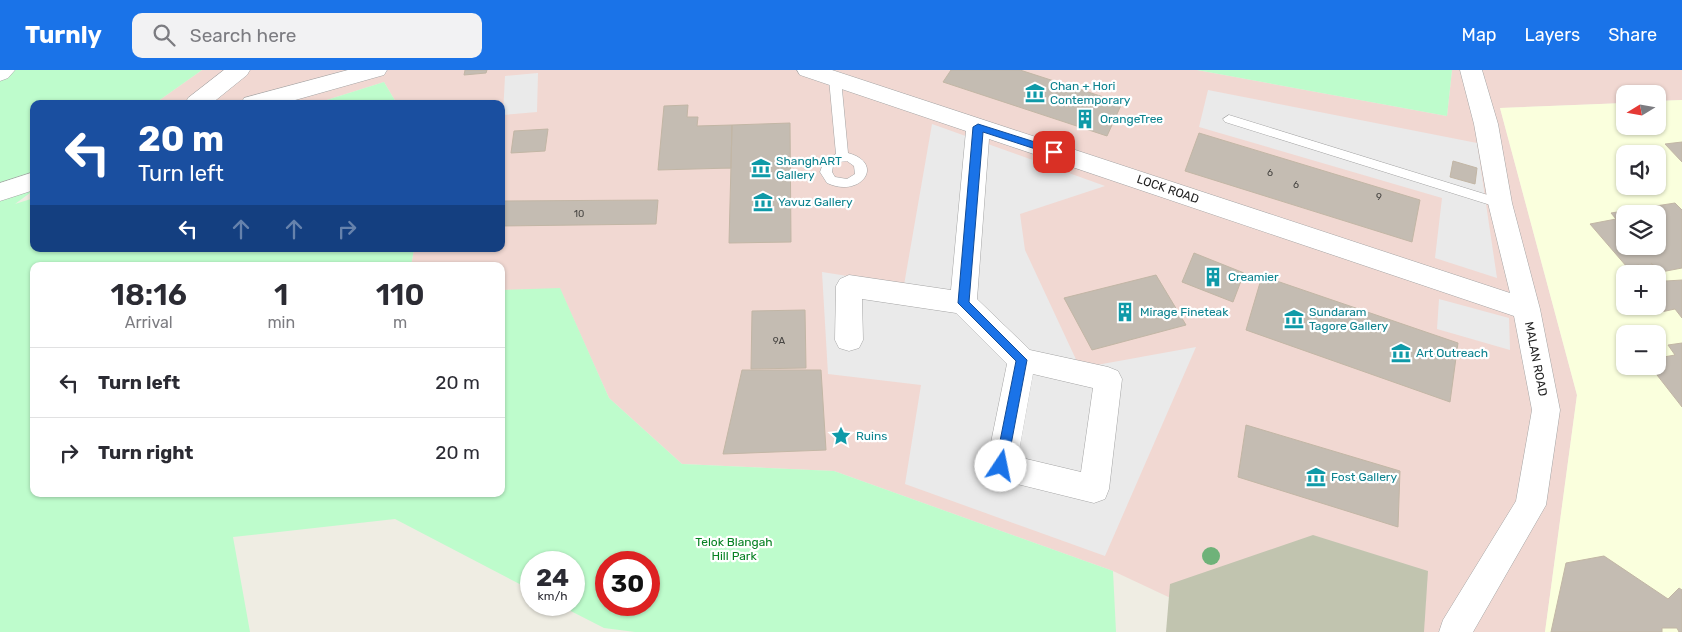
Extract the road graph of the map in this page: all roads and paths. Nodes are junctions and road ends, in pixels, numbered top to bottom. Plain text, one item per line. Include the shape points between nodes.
1 (4, 70) edge
2 (239, 70) edge
3 (376, 70) edge
4 (808, 70) edge
5 (1471, 70) edge
6 (0, 73) edge
7 (835, 79) junction
8 (201, 100) edge
9 (267, 100) edge
10 (1229, 119) dead end
11 (978, 127) junction
12 (842, 157) dead end
13 (30, 181) edge
14 (0, 192) edge
15 (1500, 203) junction
16 (963, 303) junction
17 (1527, 309) junction
18 (849, 340) dead end
19 (1022, 360) junction
20 (1455, 632) edge

1 - 6 street
2 - 8 street
3 - 9 street
4 - 7 street, LOCK ROAD
5 - 15 street, MALAN ROAD via 1486,124
7 - 11 street, LOCK ROAD
7 - 12 lane
10 - 15 lane
11 - 16 street
11 - 17 street, LOCK ROAD
13 - 14 street
15 - 17 street, MALAN ROAD
16 - 18 street via 849,286
16 - 19 street
17 - 20 street, MALAN ROAD via 1546,410 1530,505
19 - 19 street via 1108,379 1094,489 1001,466

